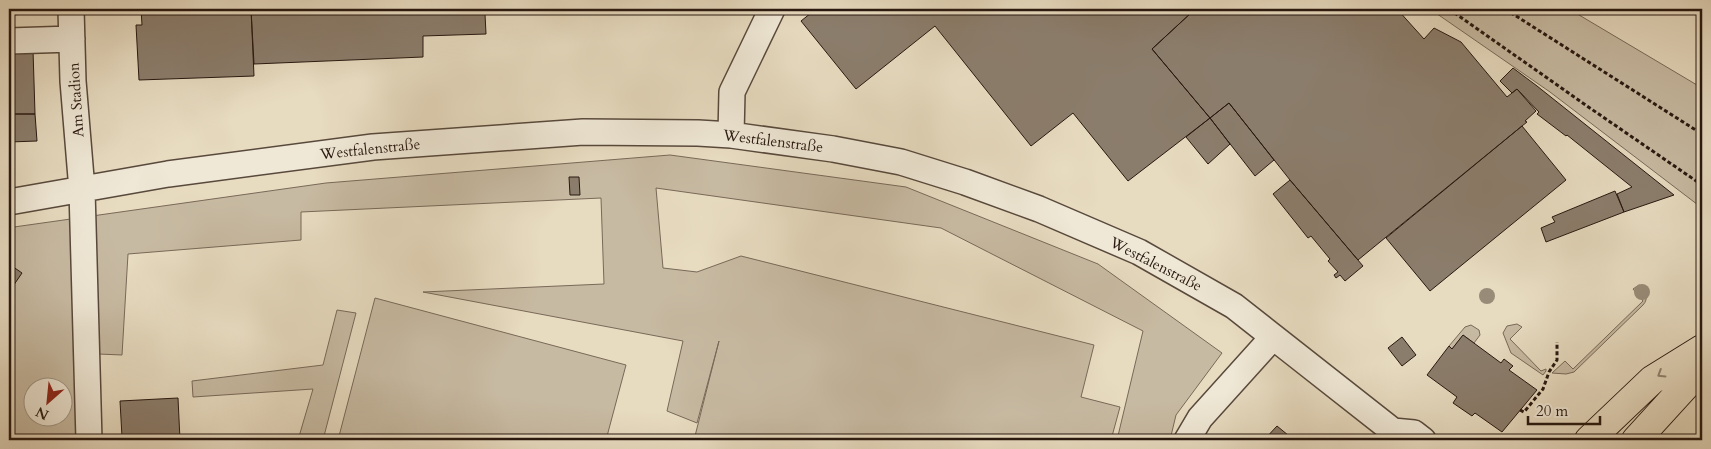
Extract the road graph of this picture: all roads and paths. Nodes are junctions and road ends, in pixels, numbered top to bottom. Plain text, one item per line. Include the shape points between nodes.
1 (71, 9) edge
2 (772, 9) edge
3 (1449, 9) edge
4 (1505, 9) edge
5 (72, 39) junction
6 (9, 41) edge
7 (1702, 134) edge
8 (731, 135) junction
9 (1702, 184) edge
10 (82, 190) junction
11 (9, 202) edge
12 (1273, 337) junction
13 (1557, 342) dead end
14 (1702, 348) edge
15 (1702, 359) edge
16 (1520, 410) dead end
17 (1393, 436) edge
18 (89, 440) edge
19 (1187, 440) edge
20 (1424, 440) edge
21 (1589, 440) edge
22 (1636, 440) edge

1 - 5 street, Am Stadion
2 - 8 street via 732,92
3 - 9 path
4 - 7 path
5 - 6 street
5 - 10 street, Am Stadion
8 - 10 street, Westfalenstraße via 583,132 373,147 168,174
8 - 12 street, Westfalenstraße via 900,162 1030,206 1139,252 1234,306
10 - 11 street, Westfalenstraße
10 - 18 street
12 - 17 street, Westfalenstraße
12 - 19 street via 1200,418
13 - 16 path via 1557,360 1543,389 1524,412
14 -> 21 main road via 1652,380
15 - 22 main road via 1688,383
17 - 20 street, Westfalenstraße via 1414,433

